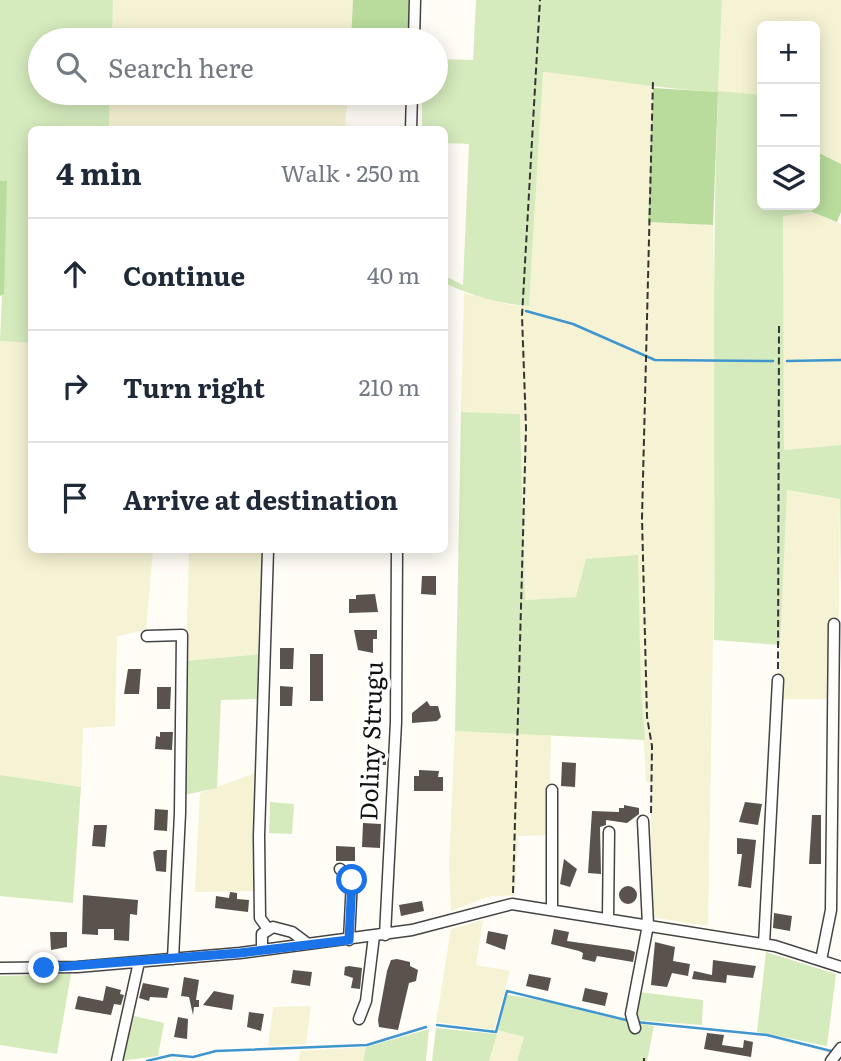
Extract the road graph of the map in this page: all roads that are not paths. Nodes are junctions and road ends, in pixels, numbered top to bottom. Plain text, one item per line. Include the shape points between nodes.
1 (415, 0) edge
2 (414, 28) edge
3 (412, 105) edge
4 (411, 126) edge
5 (268, 553) edge
6 (397, 553) edge
7 (834, 624) dead end
8 (147, 636) dead end
9 (778, 681) road end
10 (552, 790) dead end
11 (647, 822) road end
12 (609, 832) dead end
13 (340, 869) dead end
14 (552, 908) junction
15 (608, 918) junction
16 (648, 925) junction
17 (268, 929) junction
18 (379, 935) junction
19 (349, 940) junction
20 (308, 944) junction
21 (764, 944) junction
22 (262, 950) junction
23 (173, 959) junction
24 (821, 960) junction
25 (139, 962) junction
26 (841, 967) edge
27 (0, 968) edge
28 (359, 1019) dead end
29 (635, 1028) dead end
30 (841, 1048) edge
31 (117, 1061) edge
32 (831, 1061) edge

1 - 2 street
3 - 4 street
5 - 17 street via 259,860 260,918
6 - 18 street, Doliny Strugu via 396,722
7 - 24 street via 831,910
8 - 23 street via 181,635
9 - 21 street
10 - 14 street
11 - 16 street
12 - 15 street
13 - 19 street via 352,880
14 - 15 street
14 - 18 street via 512,904
15 - 16 street
16 - 21 street
16 - 29 street via 631,1014
17 - 20 street via 281,928
17 - 22 street via 262,934
18 - 19 street
18 - 28 street, Doliny Strugu
19 - 20 street
20 - 22 street
21 - 24 street
22 - 23 street
23 - 25 street
24 - 26 street
25 - 27 street
25 - 31 street
30 - 32 street

